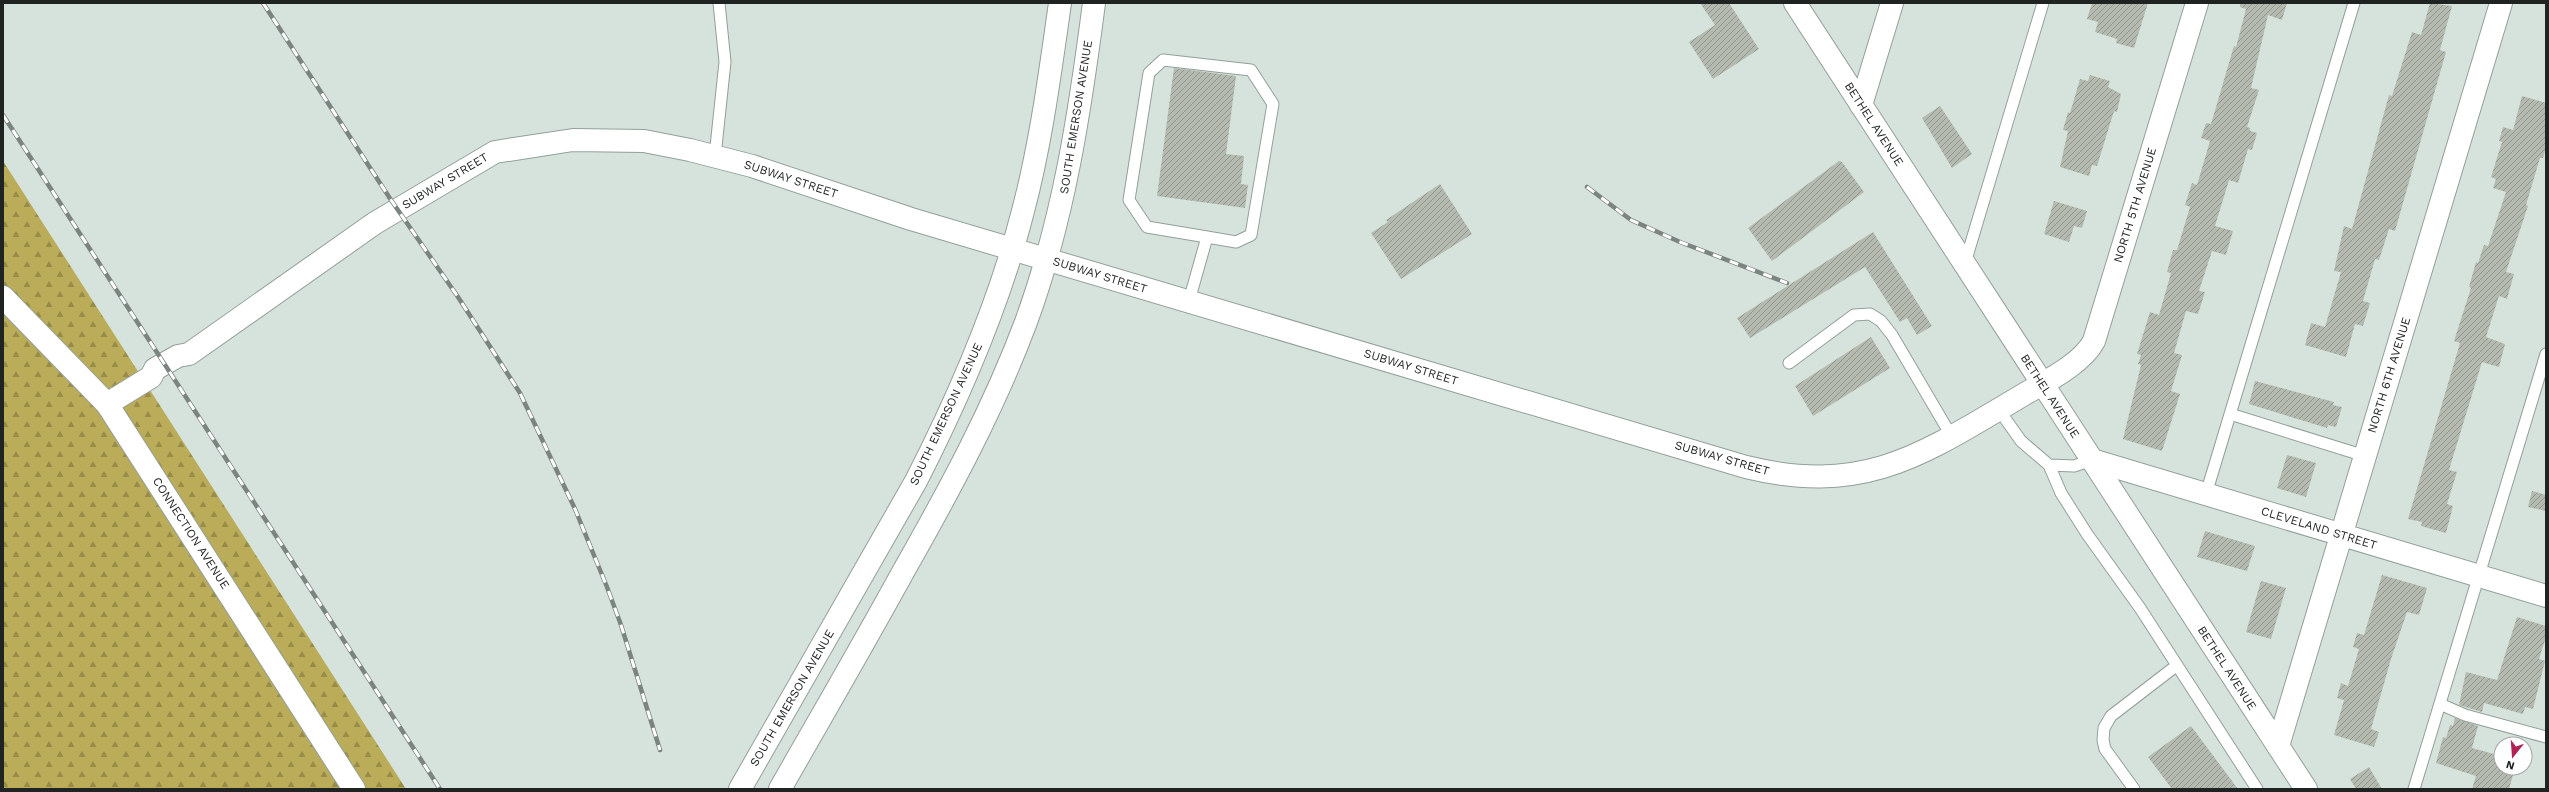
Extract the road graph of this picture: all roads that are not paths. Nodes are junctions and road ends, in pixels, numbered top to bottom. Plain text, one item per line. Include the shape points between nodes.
1 (719, 3) edge
2 (1060, 3) edge
3 (1094, 3) edge
4 (1796, 3) edge
5 (1892, 3) edge
6 (2043, 3) edge
7 (2196, 3) edge
8 (2354, 3) edge
9 (2501, 3) edge
10 (1861, 105) junction
11 (715, 156) junction
12 (1207, 237) junction
13 (1012, 249) junction
14 (1045, 258) junction
15 (1964, 264) junction
16 (3, 297) edge
17 (1189, 301) junction
18 (2546, 354) edge
19 (1789, 363) dead end
20 (2042, 384) junction
21 (107, 404) junction
22 (1999, 410) junction
23 (2230, 414) junction
24 (1952, 437) junction
25 (2365, 456) junction
26 (2092, 460) junction
27 (2049, 465) junction
28 (2206, 494) junction
29 (2341, 535) junction
30 (2479, 576) junction
31 (2546, 596) edge
32 (2176, 666) junction
33 (2440, 704) junction
34 (2546, 737) edge
35 (2278, 746) junction
36 (354, 789) edge
37 (740, 789) edge
38 (780, 789) edge
39 (2134, 789) edge
40 (2257, 789) edge
41 (2306, 789) edge
42 (2414, 789) edge

1 - 11 lane via 725,62
2 - 13 street, SOUTH EMERSON AVENUE via 1047,97
3 - 14 street, SOUTH EMERSON AVENUE via 1075,140 1061,208
4 - 10 street, BETHEL AVENUE
5 - 10 street
6 - 15 lane
7 - 20 street, NORTH 5TH AVENUE via 2094,341 2082,358
8 - 23 lane
9 - 25 street, NORTH 6TH AVENUE
10 - 15 street, BETHEL AVENUE
11 - 13 street, SUBWAY STREET
11 - 21 street, SUBWAY STREET via 644,141 608,139 538,143 495,152 376,223 189,354 184,365 161,378 151,376
12 - 12 lane via 1147,227 1129,200 1149,73 1163,60 1251,70 1273,104 1251,235 1236,242
12 - 17 lane
13 - 14 street, SUBWAY STREET
13 - 37 street, SOUTH EMERSON AVENUE via 985,329 938,437 901,507
14 - 17 street, SUBWAY STREET
14 - 38 street, SOUTH EMERSON AVENUE via 1027,319 1009,365 959,472
15 - 20 street, BETHEL AVENUE
16 - 21 street, CONNECTION AVENUE
17 - 24 street, SUBWAY STREET via 1782,475 1823,477 1872,471 1914,457
18 - 30 lane
19 - 24 lane via 1854,315 1870,314 1881,321 1892,335
20 - 22 street, SUBWAY STREET
20 - 26 street, BETHEL AVENUE
21 - 36 street, CONNECTION AVENUE
22 - 24 street, SUBWAY STREET
22 - 27 lane via 2021,441
23 - 25 lane
23 - 28 lane
25 - 29 street, NORTH 6TH AVENUE
26 - 27 lane via 2074,466
26 - 28 street, CLEVELAND STREET
26 - 35 street, BETHEL AVENUE
27 - 32 lane via 2061,493 2083,528 2140,608
28 - 29 street, CLEVELAND STREET
29 - 30 street, CLEVELAND STREET
29 - 35 street, NORTH 6TH AVENUE
30 - 31 street, CLEVELAND STREET
30 - 33 lane
32 - 39 lane via 2111,716 2104,728 2105,749
32 - 40 lane
33 - 34 lane via 2465,715
33 - 42 lane
35 - 41 street, BETHEL AVENUE

